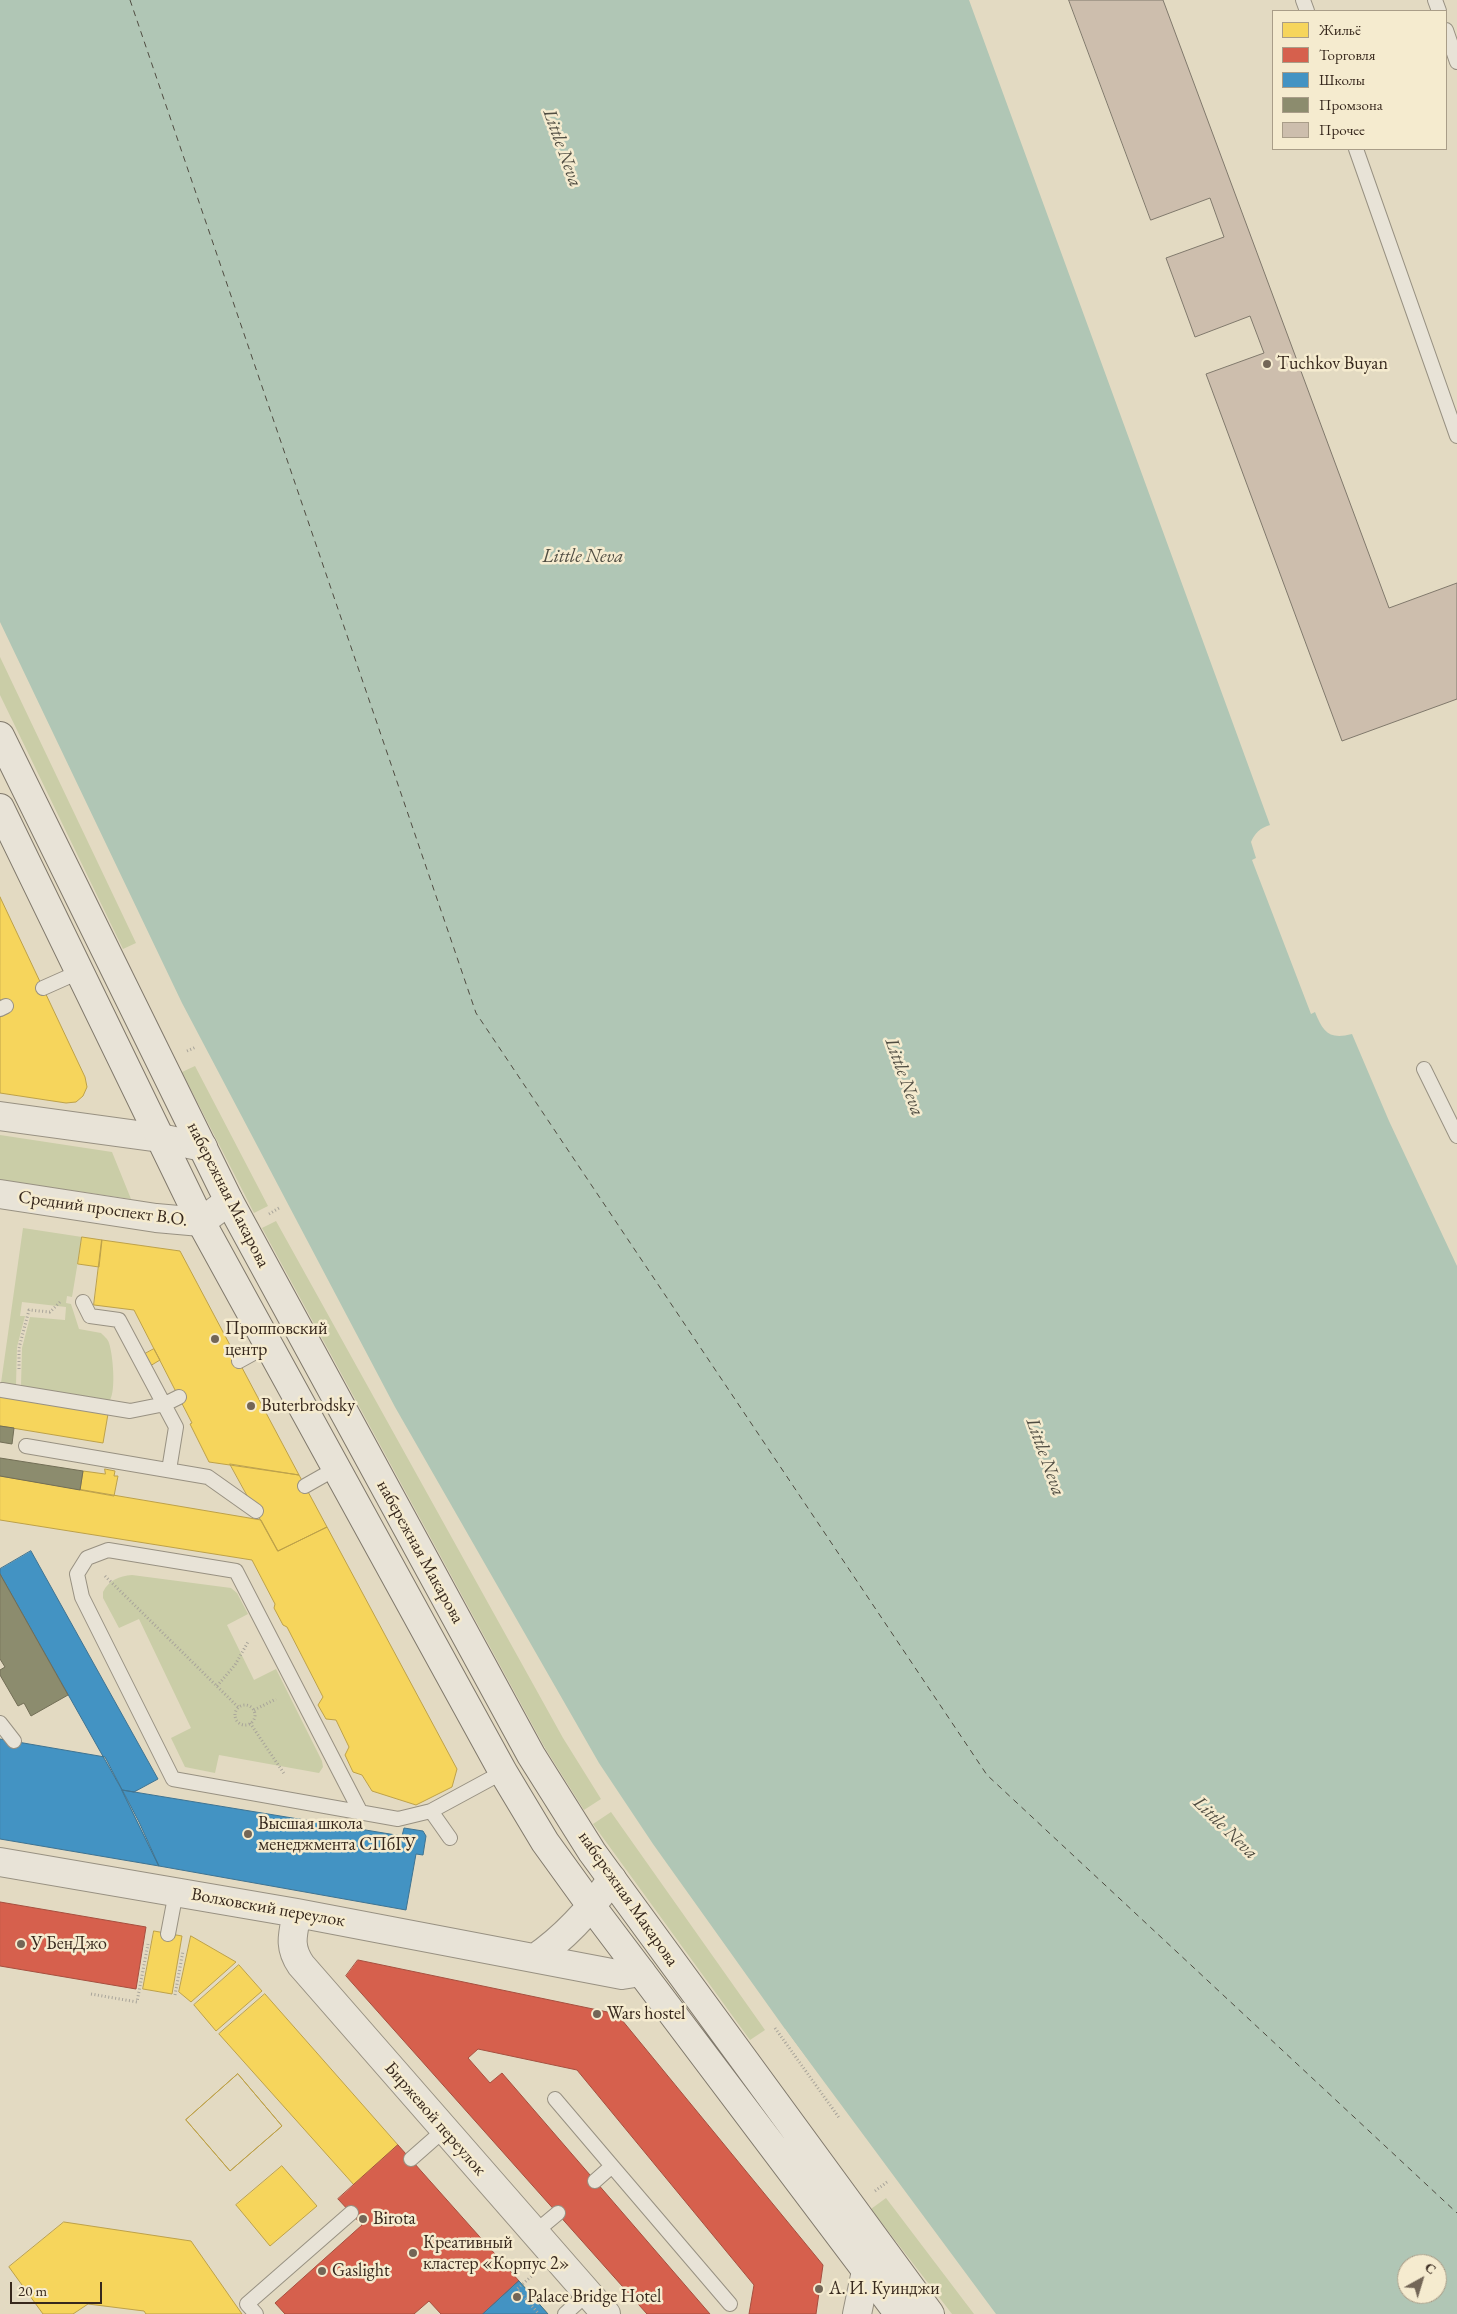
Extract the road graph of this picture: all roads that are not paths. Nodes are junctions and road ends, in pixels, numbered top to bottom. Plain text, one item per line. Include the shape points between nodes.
1 (1447, 33) edge
2 (1457, 62) edge
3 (1356, 150) edge
4 (1457, 436) edge
5 (0, 736) edge
6 (0, 808) edge
7 (79, 972) junction
8 (44, 988) dead end
9 (1424, 1069) dead end
10 (0, 1116) edge
11 (1457, 1136) edge
12 (160, 1138) junction
13 (203, 1148) junction
14 (0, 1194) edge
15 (229, 1201) junction
16 (201, 1222) junction
17 (83, 1302) road end
18 (268, 1345) junction
19 (239, 1361) dead end
20 (2, 1390) dead end
21 (179, 1397) dead end
22 (165, 1404) junction
23 (26, 1446) dead end
24 (169, 1470) junction
25 (335, 1470) junction
26 (305, 1486) dead end
27 (256, 1511) dead end
28 (0, 1723) edge
29 (14, 1741) dead end
30 (503, 1772) junction
31 (431, 1811) junction
32 (360, 1813) junction
33 (450, 1838) dead end
34 (0, 1862) edge
35 (612, 1879) junction
36 (176, 1892) junction
37 (592, 1907) junction
38 (297, 1913) junction
39 (168, 1934) dead end
40 (536, 1958) junction
41 (641, 1972) junction
42 (555, 2099) dead end
43 (444, 2130) junction
44 (411, 2160) dead end
45 (612, 2166) junction
46 (594, 2181) dead end
47 (351, 2213) dead end
48 (558, 2214) dead end
49 (534, 2233) junction
50 (875, 2263) junction
51 (588, 2294) junction
52 (730, 2304) dead end
53 (256, 2314) edge
54 (565, 2314) edge
55 (606, 2314) edge
56 (858, 2314) edge
57 (899, 2314) edge
58 (930, 2314) edge

1 - 2 lane
3 - 4 lane
5 - 13 main road, набережная Макарова
6 - 7 main road, набережная Макарова
7 - 8 lane
7 - 12 main road, набережная Макарова
9 - 11 lane
10 - 12 main road
12 - 13 main road
12 - 16 main road, набережная Макарова
13 - 15 main road, набережная Макарова
14 - 16 main road, Средний проспект В.О.
15 - 16 main road, Средний проспект В.О.
15 - 35 main road, набережная Макарова via 531,1755
16 - 18 main road, набережная Макарова
17 - 22 lane via 90,1316 119,1320
18 - 19 lane
18 - 25 main road, набережная Макарова
20 - 22 lane via 130,1411
21 - 22 lane
22 - 24 lane via 176,1426
23 - 24 lane
24 - 27 lane via 208,1477
25 - 26 lane
25 - 30 main road, набережная Макарова
28 - 29 lane
30 - 31 lane
30 - 37 main road, набережная Макарова via 545,1842
31 - 32 lane via 398,1819
31 - 33 lane
32 - 32 lane via 236,1571 108,1550 87,1558 77,1574 82,1597 173,1779
34 - 36 main road, Волховский переулок
35 - 37 main road
35 - 50 main road, набережная Макарова
36 - 38 main road, Волховский переулок
36 - 39 lane
37 - 40 main road via 571,1930
37 - 41 main road, набережная Макарова
38 - 40 main road, Волховский переулок
38 - 43 main road, Биржевой переулок via 292,1942 294,1955
40 - 41 main road, Волховский переулок via 622,1975
41 - 50 main road, набережная Макарова
42 - 45 lane
43 - 44 lane
43 - 49 main road, Биржевой переулок
45 - 46 lane
45 - 52 lane
47 - 53 lane via 247,2304
48 - 49 lane
49 - 51 main road, Биржевой переулок
50 - 56 main road
50 - 57 main road, набережная Макарова
50 - 58 main road, набережная Макарова
51 - 54 lane
51 - 55 main road, Биржевой переулок

